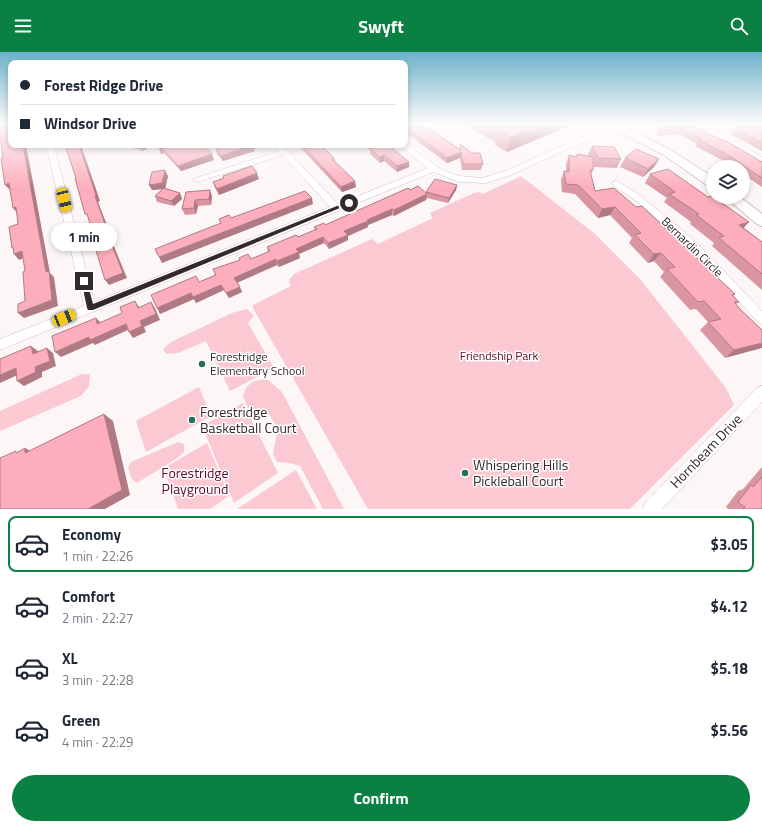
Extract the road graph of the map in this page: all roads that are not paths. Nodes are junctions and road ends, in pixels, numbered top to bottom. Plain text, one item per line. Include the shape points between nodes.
1 (568, 145) edge
2 (654, 145) edge
3 (670, 145) edge
4 (736, 145) edge
5 (51, 148) edge
6 (281, 148) edge
7 (407, 148) edge
8 (762, 160) edge
9 (706, 168) edge
10 (433, 169) junction
11 (706, 178) edge
12 (197, 179) dead end
13 (616, 183) dead end
14 (750, 199) edge
15 (741, 204) edge
16 (336, 208) junction
17 (762, 208) edge
18 (762, 221) edge
19 (90, 308) junction
20 (762, 319) edge
21 (0, 345) edge
22 (762, 392) edge
23 (650, 509) edge

1 - 10 street via 495,179 465,180 446,176
2 - 11 main road
3 - 9 main road
4 - 8 street
5 - 19 street
6 - 12 street
6 - 16 street
7 - 10 street
10 - 16 street
13 - 20 street, Bernardin Circle via 690,242
14 - 17 main road
15 - 18 main road
16 - 19 street
19 - 21 street
22 - 23 street, Hornbeam Drive

